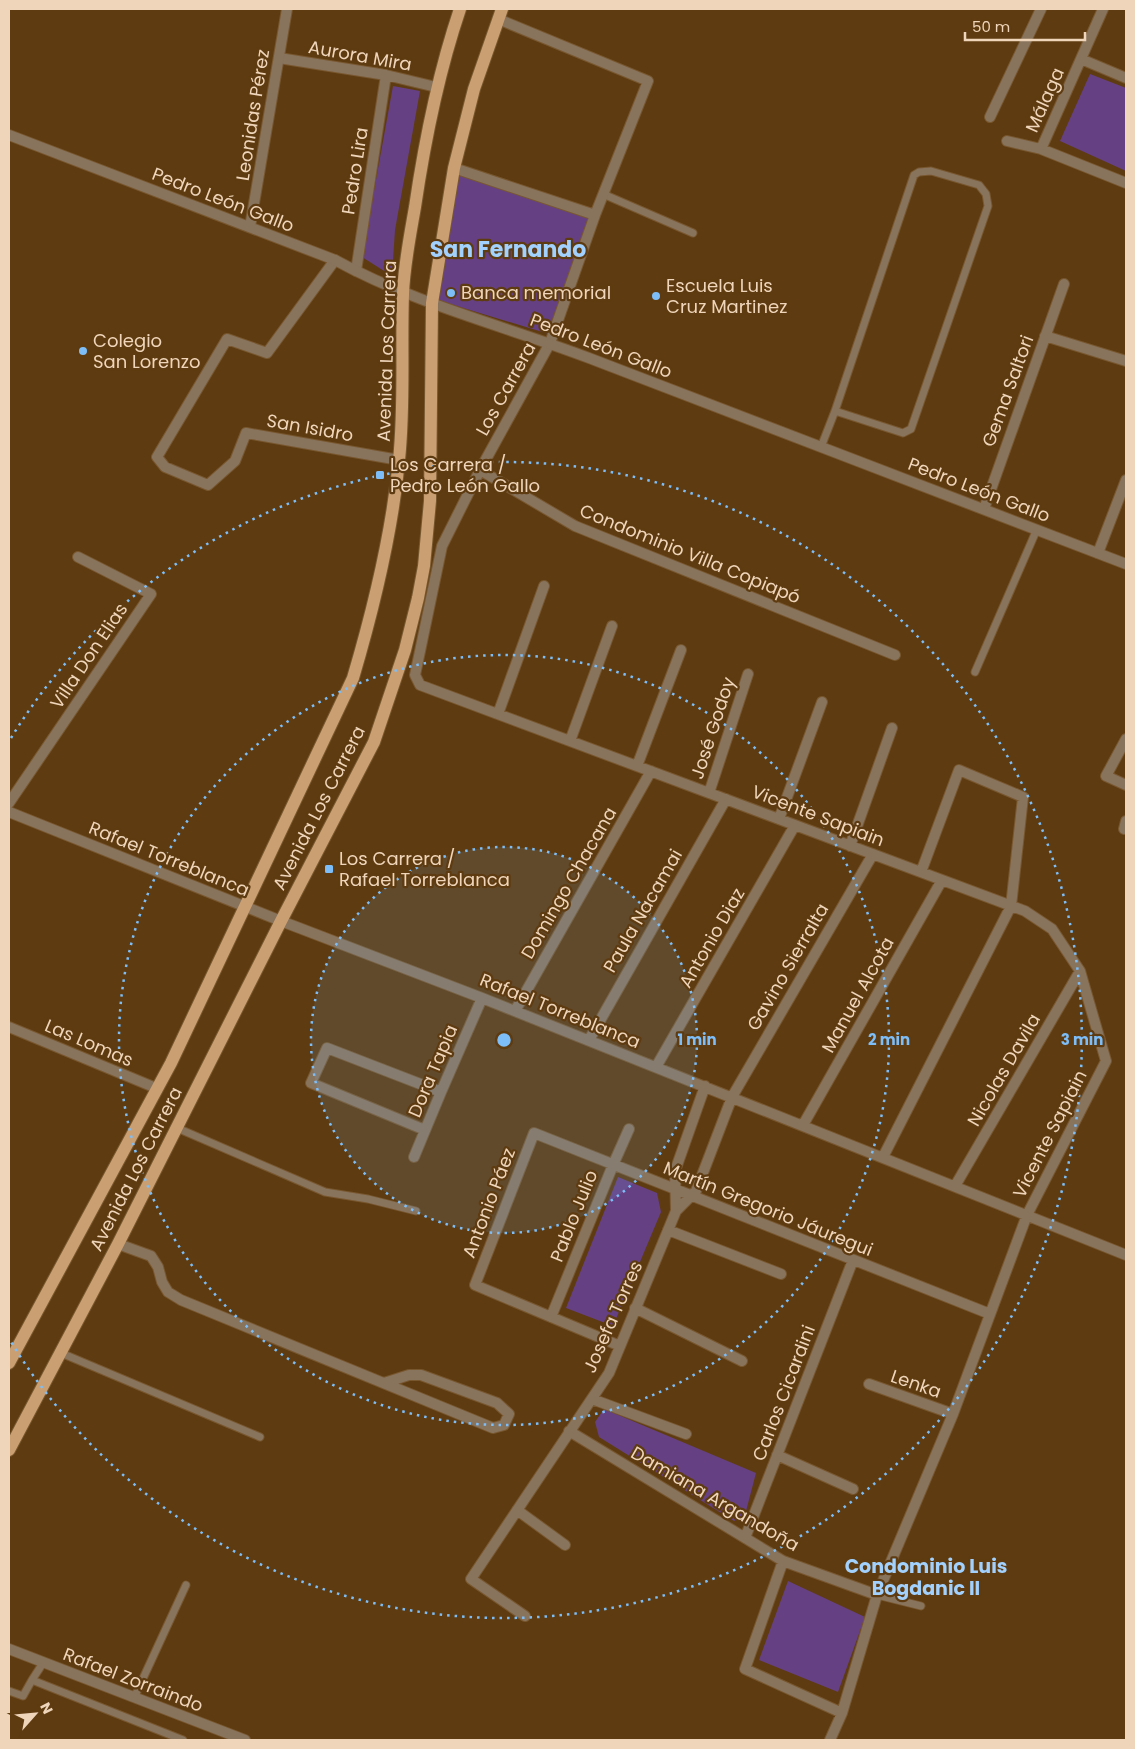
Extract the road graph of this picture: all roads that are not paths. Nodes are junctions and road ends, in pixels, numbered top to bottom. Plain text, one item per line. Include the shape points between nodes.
1 (288, 9) edge
2 (460, 9) edge
3 (1041, 9) edge
4 (1103, 9) edge
5 (500, 14) edge
6 (279, 58) junction
7 (1081, 59) junction
8 (386, 75) junction
9 (1126, 78) edge
10 (436, 87) junction
11 (990, 118) dead end
12 (9, 134) edge
13 (1007, 141) dead end
14 (1041, 149) junction
15 (454, 168) junction
16 (1126, 183) edge
17 (603, 194) junction
18 (595, 215) junction
19 (250, 227) junction
20 (693, 233) dead end
21 (335, 260) junction
22 (356, 271) junction
23 (1064, 284) dead end
24 (403, 292) junction
25 (432, 303) junction
26 (1045, 336) junction
27 (550, 343) junction
28 (1126, 361) edge
29 (835, 411) junction
30 (821, 447) junction
31 (399, 460) junction
32 (480, 470) junction
33 (1126, 480) edge
34 (984, 509) junction
35 (1037, 529) junction
36 (1098, 553) junction
37 (78, 558) dead end
38 (1126, 564) edge
39 (544, 586) dead end
40 (612, 626) dead end
41 (681, 650) dead end
42 (895, 655) dead end
43 (975, 672) dead end
44 (748, 674) dead end
45 (420, 685) joint
46 (822, 702) dead end
47 (498, 714) junction
48 (892, 728) dead end
49 (1126, 740) edge
50 (570, 741) junction
51 (637, 766) junction
52 (651, 771) junction
53 (1126, 785) edge
54 (709, 793) junction
55 (726, 799) junction
56 (9, 803) edge
57 (9, 812) edge
58 (779, 819) junction
59 (795, 825) junction
60 (850, 846) junction
61 (873, 854) junction
62 (921, 872) junction
63 (942, 880) junction
64 (1011, 906) junction
65 (246, 907) junction
66 (281, 921) junction
67 (1080, 971) junction
68 (482, 998) junction
69 (515, 1011) junction
70 (9, 1027) edge
71 (588, 1040) junction
72 (656, 1067) junction
73 (705, 1086) junction
74 (156, 1088) junction
75 (441, 1092) junction
76 (732, 1097) junction
77 (803, 1126) junction
78 (177, 1128) junction
79 (629, 1128) dead end
80 (425, 1130) junction
81 (534, 1133) joint
82 (414, 1157) dead end
83 (883, 1157) junction
84 (613, 1165) junction
85 (955, 1186) junction
86 (676, 1190) junction
87 (690, 1196) junction
88 (416, 1211) dead end
89 (676, 1211) junction
90 (1027, 1214) junction
91 (668, 1230) junction
92 (118, 1244) junction
93 (1126, 1255) edge
94 (853, 1260) junction
95 (781, 1274) dead end
96 (636, 1308) junction
97 (990, 1314) junction
98 (551, 1317) junction
99 (620, 1346) junction
100 (61, 1353) junction
101 (742, 1361) dead end
102 (9, 1363) edge
103 (384, 1383) junction
104 (869, 1384) dead end
105 (592, 1399) junction
106 (953, 1414) junction
107 (569, 1431) junction
108 (686, 1434) dead end
109 (260, 1437) dead end
110 (9, 1450) edge
111 (778, 1455) junction
112 (854, 1489) dead end
113 (517, 1510) junction
114 (745, 1538) junction
115 (565, 1545) dead end
116 (783, 1561) junction
117 (186, 1585) dead end
118 (877, 1595) junction
119 (921, 1606) dead end
120 (525, 1616) dead end
121 (9, 1649) edge
122 (43, 1663) junction
123 (32, 1680) junction
124 (9, 1691) edge
125 (134, 1698) junction
126 (842, 1713) junction
127 (184, 1740) edge
128 (245, 1740) edge
129 (830, 1740) edge

1 - 6 street, Leonidas Pérez
2 - 10 main road, Avenida Los Carrera
3 - 11 street
4 - 7 street, Málaga
5 - 15 main road, Avenida Los Carrera via 474,89
5 - 17 street, Los Carrera via 648,81
6 - 8 street, Aurora Mira
6 - 19 street, Leonidas Pérez
7 - 9 street
7 - 14 street, Málaga
8 - 10 street, Aurora Mira
8 - 22 street, Pedro Lira
10 - 24 main road, Avenida Los Carrera via 423,152
12 - 19 street, Pedro León Gallo
13 - 14 street
14 - 16 street
15 - 18 street
15 - 25 main road, Avenida Los Carrera
17 - 18 street, Los Carrera
17 - 20 lane
18 - 27 street, Los Carrera
19 - 21 street, Pedro León Gallo
21 - 22 street, Pedro León Gallo
21 - 31 street, San Isidro via 267,353 227,339 156,457 165,467 208,485 235,461 246,433
22 - 24 street, Pedro León Gallo
23 - 26 street, Gema Saltori
24 - 25 street, Pedro León Gallo
24 - 31 main road, Avenida Los Carrera via 403,402
25 - 27 street, Pedro León Gallo
25 - 66 main road, Avenida Los Carrera via 430,501 424,566 412,624 374,742
26 - 28 street
26 - 34 street, Gema Saltori
27 - 30 street, Pedro León Gallo
27 - 32 street, Los Carrera
29 - 29 lane via 914,175 931,171 979,185 986,194 988,206 911,429 903,433
29 - 30 lane
30 - 34 street, Pedro León Gallo
31 - 65 main road, Avenida Los Carrera via 382,566 353,678
32 - 42 street, Condominio Villa Copiapó via 575,526
32 - 45 street, Los Carrera via 442,546 415,675
33 - 36 street
34 - 35 street, Pedro León Gallo
35 - 36 street, Pedro León Gallo
35 - 43 lane
36 - 38 street, Pedro León Gallo
37 - 56 street, Villa Don Elias via 151,594
39 - 47 street
40 - 50 street
41 - 51 street
44 - 54 street, José Godoy
45 - 47 street, Vicente Sapiain
46 - 58 street
47 - 50 street, Vicente Sapiain
48 - 60 street
49 - 53 street via 1106,776
50 - 51 street, Vicente Sapiain
51 - 52 street, Vicente Sapiain
52 - 54 street, Vicente Sapiain
52 - 69 street, Domingo Chacana
54 - 55 street, Vicente Sapiain
55 - 58 street, Vicente Sapiain
55 - 71 street, Paula Nacamai
57 - 65 street, Rafael Torreblanca
58 - 59 street, Vicente Sapiain
59 - 60 street, Vicente Sapiain
59 - 72 street, Antonio Diaz
60 - 61 street, Vicente Sapiain
61 - 62 street, Vicente Sapiain
61 - 76 street, Gavino Sierralta
62 - 63 street, Vicente Sapiain
62 - 64 street via 959,770 1023,798
63 - 64 street, Vicente Sapiain
63 - 77 street, Manuel Alcota
64 - 67 street, Vicente Sapiain via 1026,911 1052,929
64 - 83 street
65 - 66 street, Rafael Torreblanca
65 - 74 main road, Avenida Los Carrera
66 - 68 street, Rafael Torreblanca
66 - 78 main road, Avenida Los Carrera
67 - 85 street, Nicolas Davila
67 - 90 street, Vicente Sapiain via 1106,1061
68 - 69 street, Rafael Torreblanca
68 - 75 street, Dora Tapia
69 - 71 street, Rafael Torreblanca
70 - 74 street, Las Lomas
71 - 72 street, Rafael Torreblanca
72 - 73 street, Rafael Torreblanca
73 - 76 street, Rafael Torreblanca
73 - 86 street, Josefa Torres via 675,1171
74 - 102 main road, Avenida Los Carrera
75 - 80 street, Dora Tapia
75 - 80 street via 327,1048 311,1083
76 - 77 street, Rafael Torreblanca
76 - 87 street, Josefa Torres via 696,1191
77 - 83 street, Rafael Torreblanca
78 - 88 lane via 325,1192
78 - 92 main road, Avenida Los Carrera
79 - 84 street, Pablo Julio
80 - 82 street, Dora Tapia
81 - 84 street, Martín Gregorio Jáuregui
81 - 98 street, Antonio Páez via 475,1285
83 - 85 street, Rafael Torreblanca
84 - 86 street, Martín Gregorio Jáuregui
84 - 98 street, Pablo Julio
85 - 90 street, Rafael Torreblanca
86 - 87 street, Martín Gregorio Jáuregui
86 - 89 street, Josefa Torres
87 - 89 street, Josefa Torres
87 - 94 street, Martín Gregorio Jáuregui
89 - 91 street, Josefa Torres
90 - 93 street, Rafael Torreblanca
90 - 97 street, Vicente Sapiain
91 - 95 street
91 - 96 street, Josefa Torres
92 - 100 main road, Avenida Los Carrera
92 - 103 street via 150,1256 168,1292 181,1300
94 - 97 street, Martín Gregorio Jáuregui
94 - 111 street, Carlos Cicardini
96 - 99 street, Josefa Torres
96 - 101 street
97 - 106 street, Vicente Sapiain
98 - 99 street
99 - 105 street, Josefa Torres via 609,1373
100 - 109 lane
100 - 110 main road, Avenida Los Carrera
103 - 103 street via 493,1428 504,1425 508,1414 497,1403 421,1376 409,1375
104 - 106 street, Lenka
105 - 107 street, Josefa Torres
105 - 108 street
106 - 118 street, Vicente Sapiain
107 - 113 street, Josefa Torres
107 - 114 street, Damiana Argandoña
111 - 112 street
111 - 114 street, Carlos Cicardini
113 - 115 street
113 - 120 street, Josefa Torres via 471,1579
114 - 116 street, Damiana Argandoña
116 - 118 street, Damiana Argandoña
116 - 126 street via 745,1669
117 - 125 lane
118 - 119 lane
118 - 126 street, Vicente Sapiain
121 - 122 street, Rafael Zorraindo
122 - 123 lane
122 - 125 street, Rafael Zorraindo
123 - 124 lane via 23,1696
123 - 127 lane
125 - 128 street, Rafael Zorraindo
126 - 129 street, Vicente Sapiain

